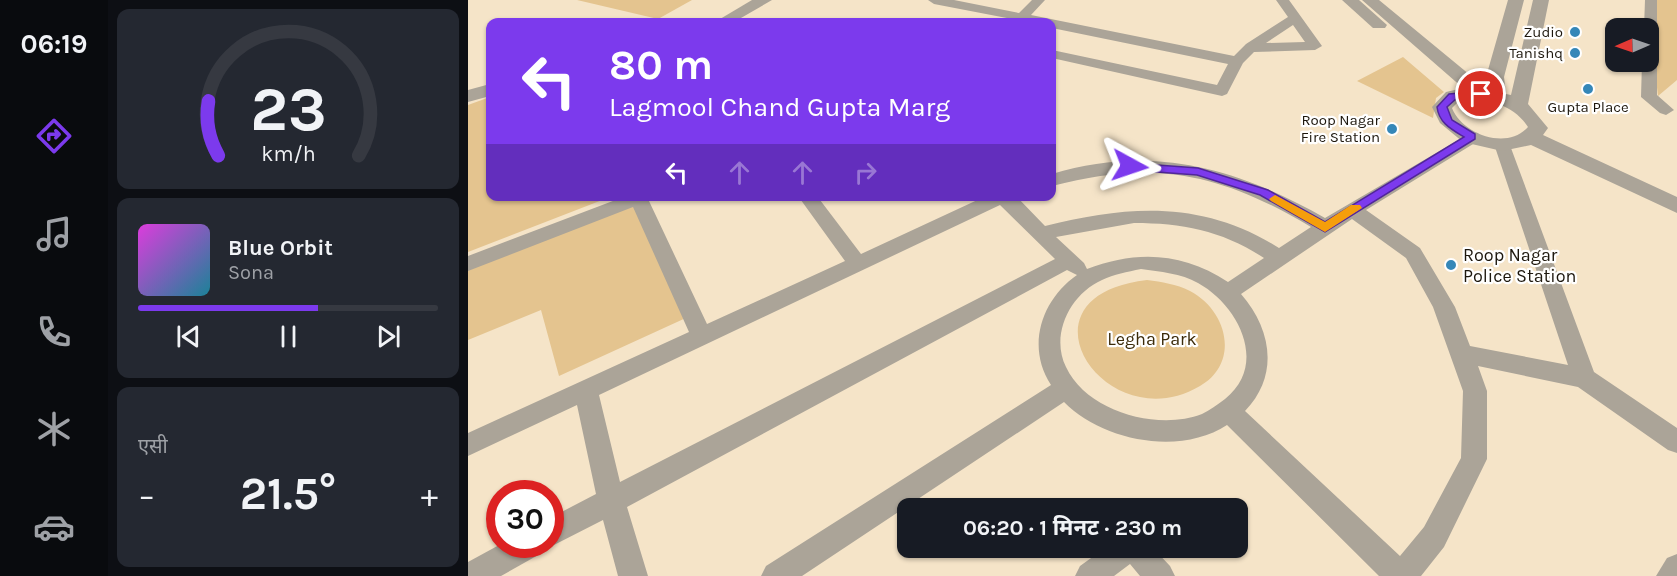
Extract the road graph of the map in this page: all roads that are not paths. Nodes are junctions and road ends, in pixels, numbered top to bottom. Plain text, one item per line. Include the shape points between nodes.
1 (764, 0) edge
2 (934, 0) edge
3 (1039, 0) edge
4 (1282, 0) edge
5 (1350, 0) edge
6 (1370, 0) edge
7 (1516, 0) edge
8 (1540, 0) edge
9 (1651, 0) edge
10 (730, 18) edge
11 (1010, 18) edge
12 (1021, 18) edge
13 (1295, 18) junction
14 (1056, 25) edge
15 (1250, 48) junction
16 (1056, 55) edge
17 (1237, 61) junction
18 (486, 91) edge
19 (1489, 95) junction
20 (468, 96) edge
21 (1453, 96) junction
22 (1518, 105) junction
23 (1673, 108) edge
24 (1536, 133) junction
25 (1472, 137) junction
26 (1502, 144) junction
27 (1056, 178) edge
28 (1677, 192) edge
29 (634, 201) edge
30 (643, 201) edge
31 (811, 201) edge
32 (996, 201) edge
33 (1009, 201) edge
34 (1677, 206) edge
35 (1353, 210) junction
36 (1325, 227) junction
37 (1042, 234) junction
38 (1279, 258) junction
39 (1069, 260) junction
40 (857, 263) junction
41 (468, 264) edge
42 (1087, 278) junction
43 (1228, 292) junction
44 (702, 337) junction
45 (1462, 354) junction
46 (1584, 378) junction
47 (1066, 388) junction
48 (586, 390) junction
49 (1228, 410) junction
50 (1677, 442) edge
51 (468, 445) edge
52 (611, 500) junction
53 (564, 525) edge
54 (505, 558) edge
55 (1677, 568) edge
56 (472, 576) edge
57 (633, 576) edge
58 (776, 576) edge
59 (1090, 576) edge
60 (1160, 576) edge
61 (1402, 576) edge
62 (1671, 576) edge

1 - 10 street
2 - 11 street
3 - 12 street
4 - 13 street
5 - 21 street
6 - 19 street
7 - 19 street
8 - 22 street
9 - 23 street via 1649,98
13 - 15 street
13 - 15 street via 1315,46
14 - 17 street
15 - 17 street
16 - 17 street via 1222,91
18 - 20 street
19 - 21 street
19 - 22 street
21 - 25 street via 1442,107 1443,114
22 - 24 street via 1532,116
24 - 26 street via 1526,142
24 - 28 street
24 - 34 street
25 - 26 street
25 - 35 street
26 - 46 street
27 - 36 street via 1130,166 1198,172 1264,192
29 - 41 street
30 - 44 street
31 - 40 street
32 - 40 street
33 - 37 street
35 - 36 street
35 - 45 street via 1413,253 1444,307
36 - 38 street
37 - 38 street via 1129,214 1181,216 1231,231
37 - 39 street
38 - 43 street
39 - 42 street
39 - 52 street
40 - 44 street
42 - 43 street via 1109,268 1141,262 1174,266 1206,277
42 - 47 street via 1059,304 1049,330 1051,359
43 - 49 street via 1249,316 1258,344 1256,374 1244,397
44 - 48 street
45 - 46 street
45 - 61 street via 1476,391 1474,459 1434,537
46 - 50 street
47 - 49 street via 1102,417 1140,430 1181,430 1217,418
47 - 58 street
48 - 51 street
48 - 52 street
49 - 61 street
52 - 53 street
52 - 57 street
54 - 56 street
55 - 62 street
59 - 60 street via 1127,549 1137,551

